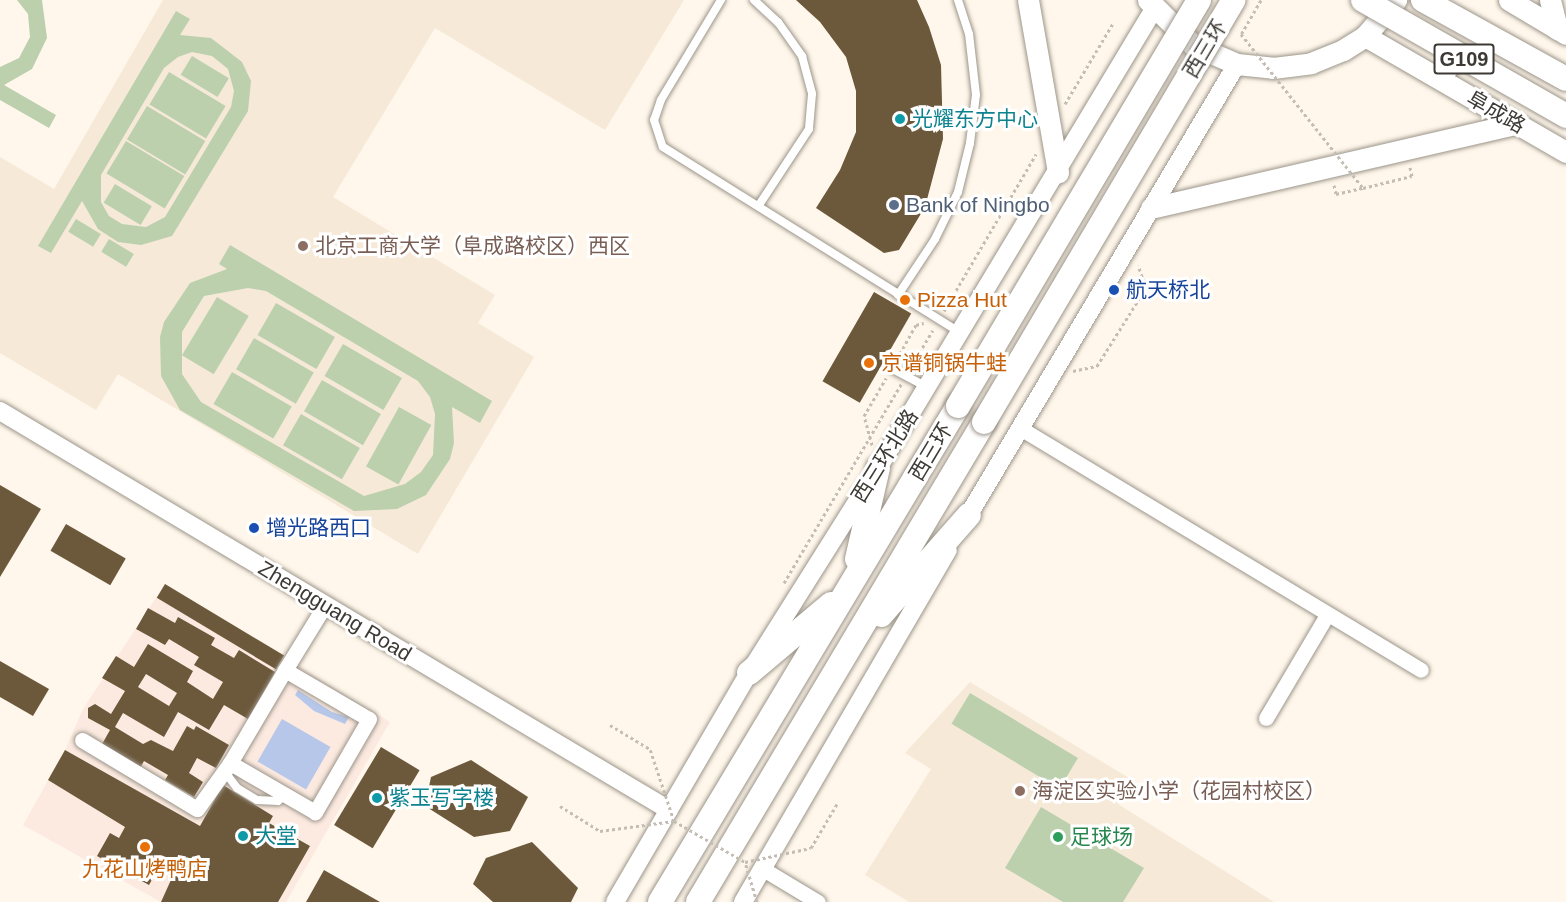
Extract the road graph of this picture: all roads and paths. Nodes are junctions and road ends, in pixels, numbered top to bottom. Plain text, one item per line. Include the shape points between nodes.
1 (721, 0) edge
2 (753, 0) edge
3 (958, 0) edge
4 (1028, 0) edge
5 (1199, 0) edge
6 (1234, 0) edge
7 (1261, 0) edge
8 (1363, 0) edge
9 (1396, 0) edge
10 (1423, 0) edge
11 (1509, 0) edge
12 (1550, 0) edge
13 (1151, 5) edge
14 (1113, 23) dead end
15 (1562, 31) edge
16 (1365, 36) junction
17 (1237, 64) junction
18 (1566, 79) edge
19 (1447, 83) junction
20 (1566, 116) edge
21 (1516, 124) junction
22 (1566, 125) edge
23 (1050, 129) junction
24 (1566, 152) edge
25 (1058, 172) junction
26 (1412, 176) dead end
27 (1363, 188) junction
28 (1336, 194) dead end
29 (759, 205) junction
30 (1151, 208) junction
31 (1130, 243) junction
32 (898, 295) junction
33 (938, 320) junction
34 (961, 333) junction
35 (891, 368) dead end
36 (905, 376) junction
37 (1051, 376) junction
38 (927, 388) junction
39 (0, 411) edge
40 (1020, 428) junction
41 (879, 468) junction
42 (969, 515) junction
43 (849, 586) junction
44 (781, 588) dead end
45 (325, 605) junction
46 (1328, 615) junction
47 (840, 662) junction
48 (285, 670) junction
49 (1420, 670) dead end
50 (749, 673) junction
51 (1266, 718) dead end
52 (610, 725) dead end
53 (82, 740) dead end
54 (230, 763) junction
55 (837, 804) dead end
56 (560, 806) dead end
57 (672, 815) junction
58 (745, 862) junction
59 (763, 869) junction
60 (615, 902) edge
61 (660, 902) edge
62 (698, 902) edge
63 (743, 902) edge
64 (758, 902) edge
65 (818, 902) edge

1 - 29 lane via 661,100 654,120 663,147
2 - 29 lane via 778,22 802,56 812,94 809,129
3 - 32 lane via 969,34 976,95 970,143 958,192 936,239
4 - 23 main road
5 - 43 highway, 西三环, bridge
6 - 47 highway, 西三环, bridge
7 - 27 path, bridge via 1241,34
8 - 20 highway, G109, bridge
9 - 16 main road
10 - 18 highway, G109
11 - 15 main road
12 - 15 main road
13 - 17 main road via 1193,45
13 - 25 street, 西三环北路
14 - 23 path
16 - 17 main road via 1311,63 1273,68
16 - 19 main road, 阜成路
17 - 30 street
19 - 21 main road, 阜成路
19 - 22 lane via 1458,63
21 - 24 main road, 阜成路
21 - 30 main road
23 - 25 main road
23 - 33 path
25 - 34 street, 西三环北路
26 - 27 path
27 - 28 path
29 - 32 lane
30 - 31 street
31 - 37 street
31 - 37 path via 1146,288 1097,366
32 - 33 lane
33 - 34 lane
33 - 36 path
34 - 38 street, 西三环北路
35 - 36 lane
36 - 38 lane
36 - 44 path
37 - 40 street
38 - 41 street, 西三环北路
39 - 45 street, Zhengguang Road
40 - 42 street
40 - 46 street
41 - 43 highway
41 - 50 street, 西三环北路
42 - 47 highway
42 - 59 street
43 - 50 highway
43 - 61 highway, 西三环
45 - 48 street
45 - 57 street, Zhengguang Road
46 - 49 street
46 - 51 street
47 - 62 highway, 西三环
48 - 54 street
48 - 54 street via 369,720 315,812
50 - 57 street, 西三环北路
52 - 57 path, bridge via 650,749
53 - 54 street via 197,809
55 - 58 path, bridge via 811,848
56 - 57 path, bridge via 600,831
57 - 58 path, bridge
57 - 60 street, 西三环北路
58 - 64 path, bridge
59 - 63 street
59 - 65 street

